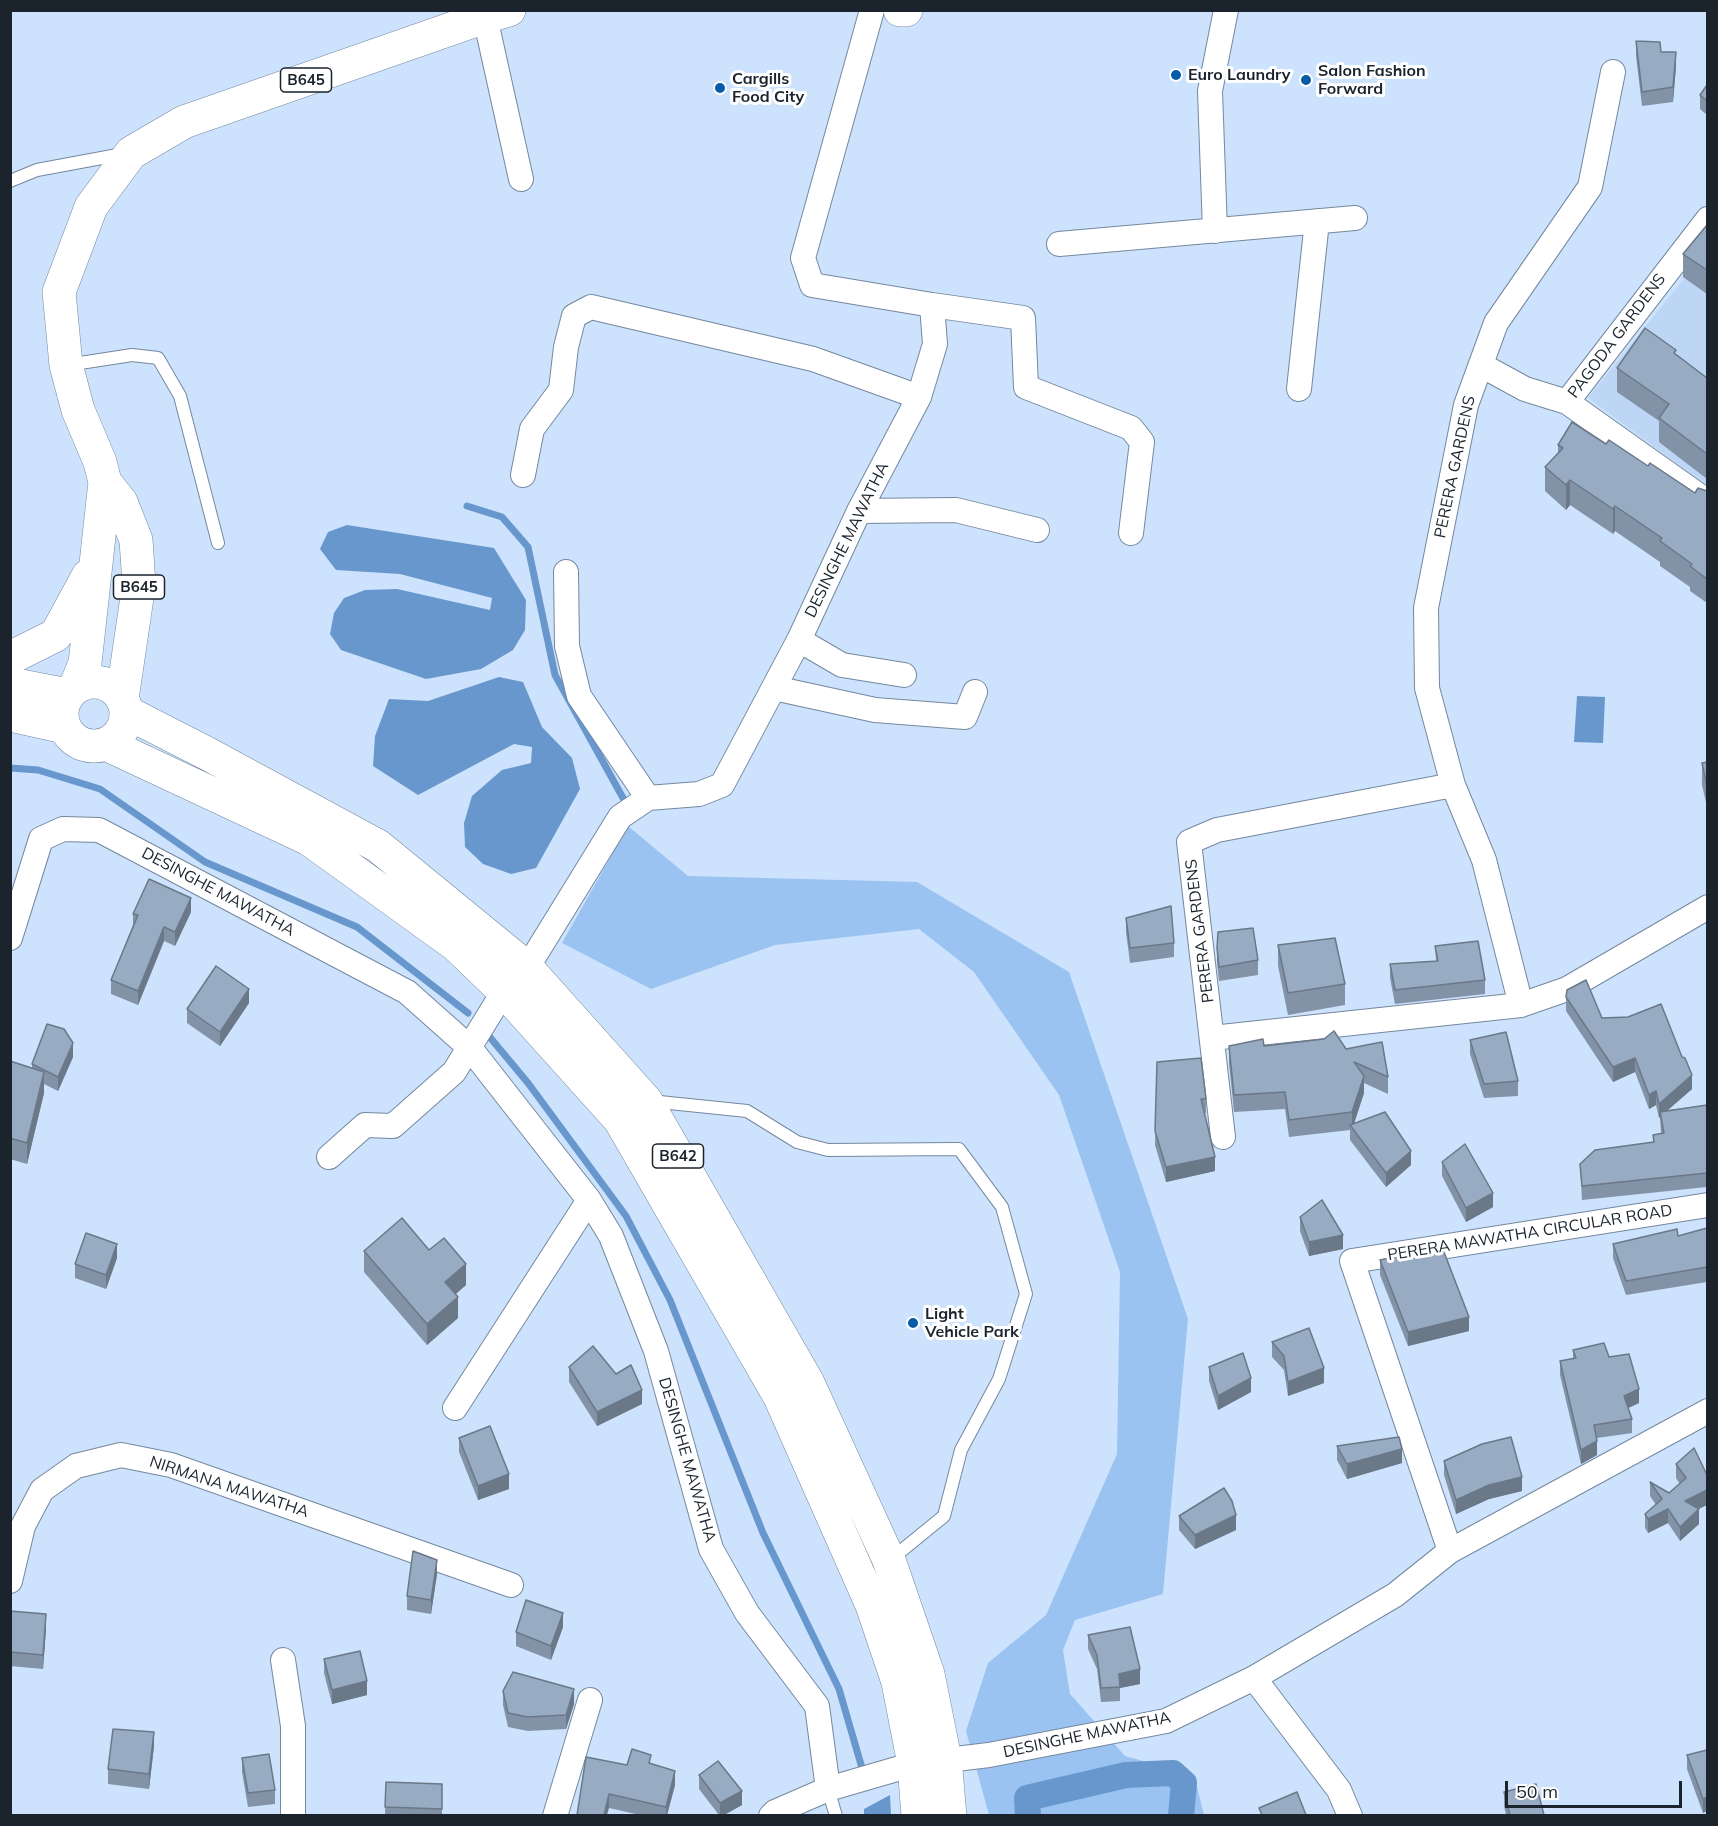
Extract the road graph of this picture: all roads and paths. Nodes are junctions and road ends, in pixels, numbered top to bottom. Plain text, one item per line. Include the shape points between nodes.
1 (872, 10) edge
2 (1226, 10) edge
3 (497, 14) edge
4 (1613, 72) dead end
5 (131, 153) junction
6 (521, 179) dead end
7 (10, 181) edge
8 (1354, 218) dead end
9 (1707, 219) edge
10 (1317, 221) junction
11 (1215, 231) junction
12 (1059, 244) dead end
13 (932, 305) junction
14 (66, 365) junction
15 (1480, 365) junction
16 (1299, 389) dead end
17 (919, 397) junction
18 (1567, 402) junction
19 (523, 475) dead end
20 (105, 482) junction
21 (1707, 502) edge
22 (859, 511) junction
23 (1037, 530) dead end
24 (1131, 533) dead end
25 (218, 543) dead end
26 (96, 563) junction
27 (566, 572) dead end
28 (799, 640) junction
29 (10, 658) edge
30 (904, 675) dead end
31 (10, 684) edge
32 (774, 688) junction
33 (975, 692) dead end
34 (69, 703) junction
35 (124, 705) junction
36 (10, 715) edge
37 (106, 744) junction
38 (1453, 785) junction
39 (648, 798) junction
40 (1707, 907) edge
41 (10, 938) edge
42 (515, 980) junction
43 (1521, 1005) junction
44 (1212, 1038) junction
45 (470, 1048) junction
46 (646, 1101) junction
47 (1223, 1137) dead end
48 (329, 1157) dead end
49 (589, 1200) junction
50 (1707, 1205) edge
51 (455, 1408) dead end
52 (1707, 1411) edge
53 (1450, 1551) junction
54 (889, 1560) junction
55 (10, 1581) edge
56 (511, 1585) dead end
57 (283, 1660) dead end
58 (1254, 1678) junction
59 (590, 1700) dead end
60 (929, 1762) junction
61 (828, 1789) junction
62 (293, 1815) edge
63 (555, 1815) edge
64 (771, 1815) edge
65 (836, 1815) edge
66 (918, 1815) edge
67 (950, 1815) edge
68 (1350, 1815) edge

1 - 13 street via 803,258 812,285
2 - 11 street via 1210,90
3 - 5 main road, B645 via 184,122
3 - 6 street
4 - 15 street, PERERA GARDENS via 1590,187 1496,323
5 - 7 lane via 37,170
5 - 14 main road, B645 via 91,207 59,292
8 - 10 street
9 - 18 street, PAGODA GARDENS
10 - 11 street
10 - 16 street
11 - 12 street
13 - 17 street, DESINGHE MAWATHA via 935,344
13 - 24 street via 1023,318 1026,387 1131,428 1142,442
14 - 20 main road, B645
14 - 25 lane via 132,355 158,358 180,396
15 - 18 street via 1525,389
15 - 38 street, PERERA GARDENS via 1466,405 1426,608 1427,688
17 - 19 street via 813,359 591,308 574,316 561,390 532,429
17 - 22 street, DESINGHE MAWATHA
18 - 21 street, PAGODA GARDENS
20 - 26 main road, B645
20 - 35 main road, B645 via 121,502 137,551 139,584
22 - 23 street via 956,510
22 - 28 street, DESINGHE MAWATHA
26 - 29 main road via 56,635
26 - 34 main road, B645 via 85,663
27 - 39 street via 567,646 579,696
28 - 30 street via 842,665
28 - 32 street, DESINGHE MAWATHA
31 - 34 main road
32 - 33 street via 875,710 965,717
32 - 39 street, DESINGHE MAWATHA via 722,785 699,794
34 - 35 main road via 85,684 96,682 115,691
34 - 36 main road
34 - 37 main road via 77,741 96,746
35 - 37 main road via 121,731
35 - 42 main road, B642 via 378,846
37 - 42 main road, B642 via 309,839 456,945
38 - 43 street, PERERA GARDENS via 1484,860
38 - 44 street, PERERA GARDENS via 1217,830 1189,842
39 - 42 street, DESINGHE MAWATHA via 620,817
40 - 43 street via 1567,989
41 - 45 street, DESINGHE MAWATHA via 41,839 63,829 99,830 407,992
42 - 45 street, DESINGHE MAWATHA
42 - 46 main road, B642
42 - 60 main road, B642 via 620,1120 780,1397 872,1605
43 - 44 street
44 - 47 street, PERERA GARDENS
45 - 48 street via 454,1071 393,1126 365,1125
45 - 49 street, DESINGHE MAWATHA
46 - 54 main road, B642 via 808,1383
46 - 54 lane via 747,1111 797,1142 828,1150 959,1149 1002,1207 1026,1294 999,1379 961,1450 944,1516
49 - 51 street
49 - 61 street, DESINGHE MAWATHA via 611,1236 656,1351 711,1549 747,1613 817,1706
50 - 53 street, PERERA MAWATHA CIRCULAR ROAD via 1352,1261
52 - 53 street, DESINGHE MAWATHA
53 - 58 street, DESINGHE MAWATHA via 1395,1594
54 - 60 main road, B642 via 928,1674
55 - 56 street, NIRMANA MAWATHA via 23,1526 42,1490 76,1466 121,1455 171,1465
57 - 62 street via 293,1726
58 - 60 street, DESINGHE MAWATHA via 1166,1721 989,1755
58 - 68 street via 1339,1790
59 - 63 street
60 - 61 street, DESINGHE MAWATHA
60 - 66 main road, B642
60 - 67 main road, B642
61 - 64 street
61 - 65 lane

